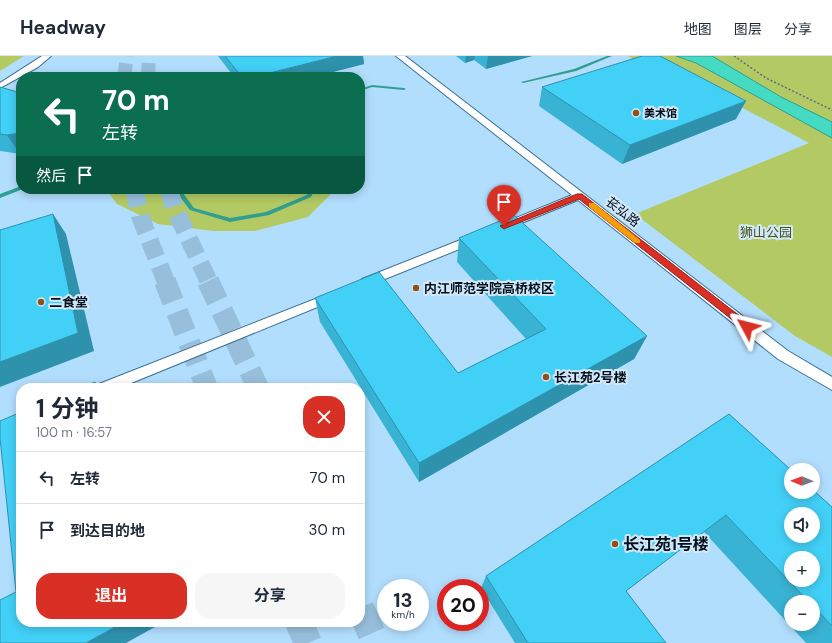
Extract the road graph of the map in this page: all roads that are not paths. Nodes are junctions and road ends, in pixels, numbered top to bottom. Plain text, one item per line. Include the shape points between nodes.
1 (47, 56) edge
2 (400, 56) edge
3 (23, 72) edge
4 (16, 76) edge
5 (0, 86) edge
6 (579, 196) junction
7 (356, 286) edge
8 (341, 292) edge
9 (783, 355) junction
10 (116, 383) edge
11 (832, 384) edge
12 (832, 393) edge

1 - 3 lane
2 - 6 lane, 苌弘路
4 - 5 lane
6 - 7 lane
6 - 9 lane, 苌弘路
8 - 10 lane
9 - 11 lane, 苌弘路
9 - 12 lane

